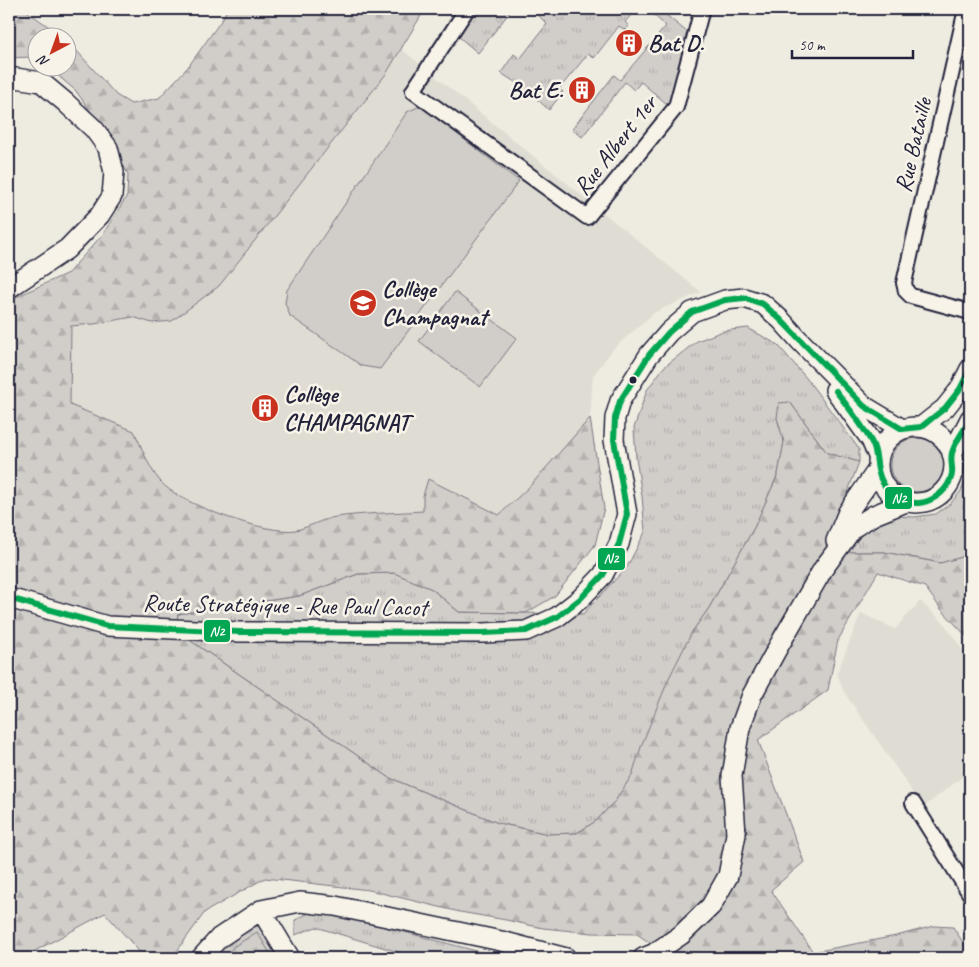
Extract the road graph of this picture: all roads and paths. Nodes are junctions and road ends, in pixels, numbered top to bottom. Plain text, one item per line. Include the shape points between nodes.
1 (467, 9) edge
2 (702, 9) edge
3 (966, 9) edge
4 (9, 80) edge
5 (9, 288) edge
6 (970, 312) edge
7 (799, 340) junction
8 (970, 369) edge
9 (970, 419) edge
10 (911, 428) junction
11 (952, 454) junction
12 (878, 462) junction
13 (906, 502) junction
14 (823, 569) junction
15 (9, 598) edge
16 (913, 803) dead end
17 (970, 894) edge
18 (261, 910) junction
19 (201, 958) edge
20 (290, 958) edge
21 (566, 958) edge
22 (642, 958) edge

1 - 2 street, Rue Albert 1er via 413,91 587,217 676,107
3 - 6 street, Rue Bataille via 904,283 911,296
4 - 5 street via 41,82 65,102 94,129 108,148 114,172 112,196 100,215 67,249
7 - 10 street, Route Stratégique - Rue Paul Cacot via 864,406
7 - 12 street, Route Stratégique - Rue Paul Cacot via 871,440
7 - 15 street, Route Stratégique - Rue Paul Cacot via 763,304 744,298 726,300 692,312 669,332 649,354 620,401 615,418 614,440 627,514 618,544 602,574 580,599 557,617 526,631 239,632 107,626
8 - 10 street via 945,408
9 - 11 street
10 - 11 street via 931,430 947,444
10 - 12 street via 887,440
11 - 13 street via 952,477 943,491 929,501
12 - 13 street via 880,480 895,497
12 - 14 street via 848,512
13 - 14 street via 853,528
14 - 22 street via 752,695 740,728 732,776 736,834 728,876 711,906 693,924 654,954
16 - 17 street
18 - 19 street via 219,938
18 - 20 street
18 - 21 street via 300,902 335,906

